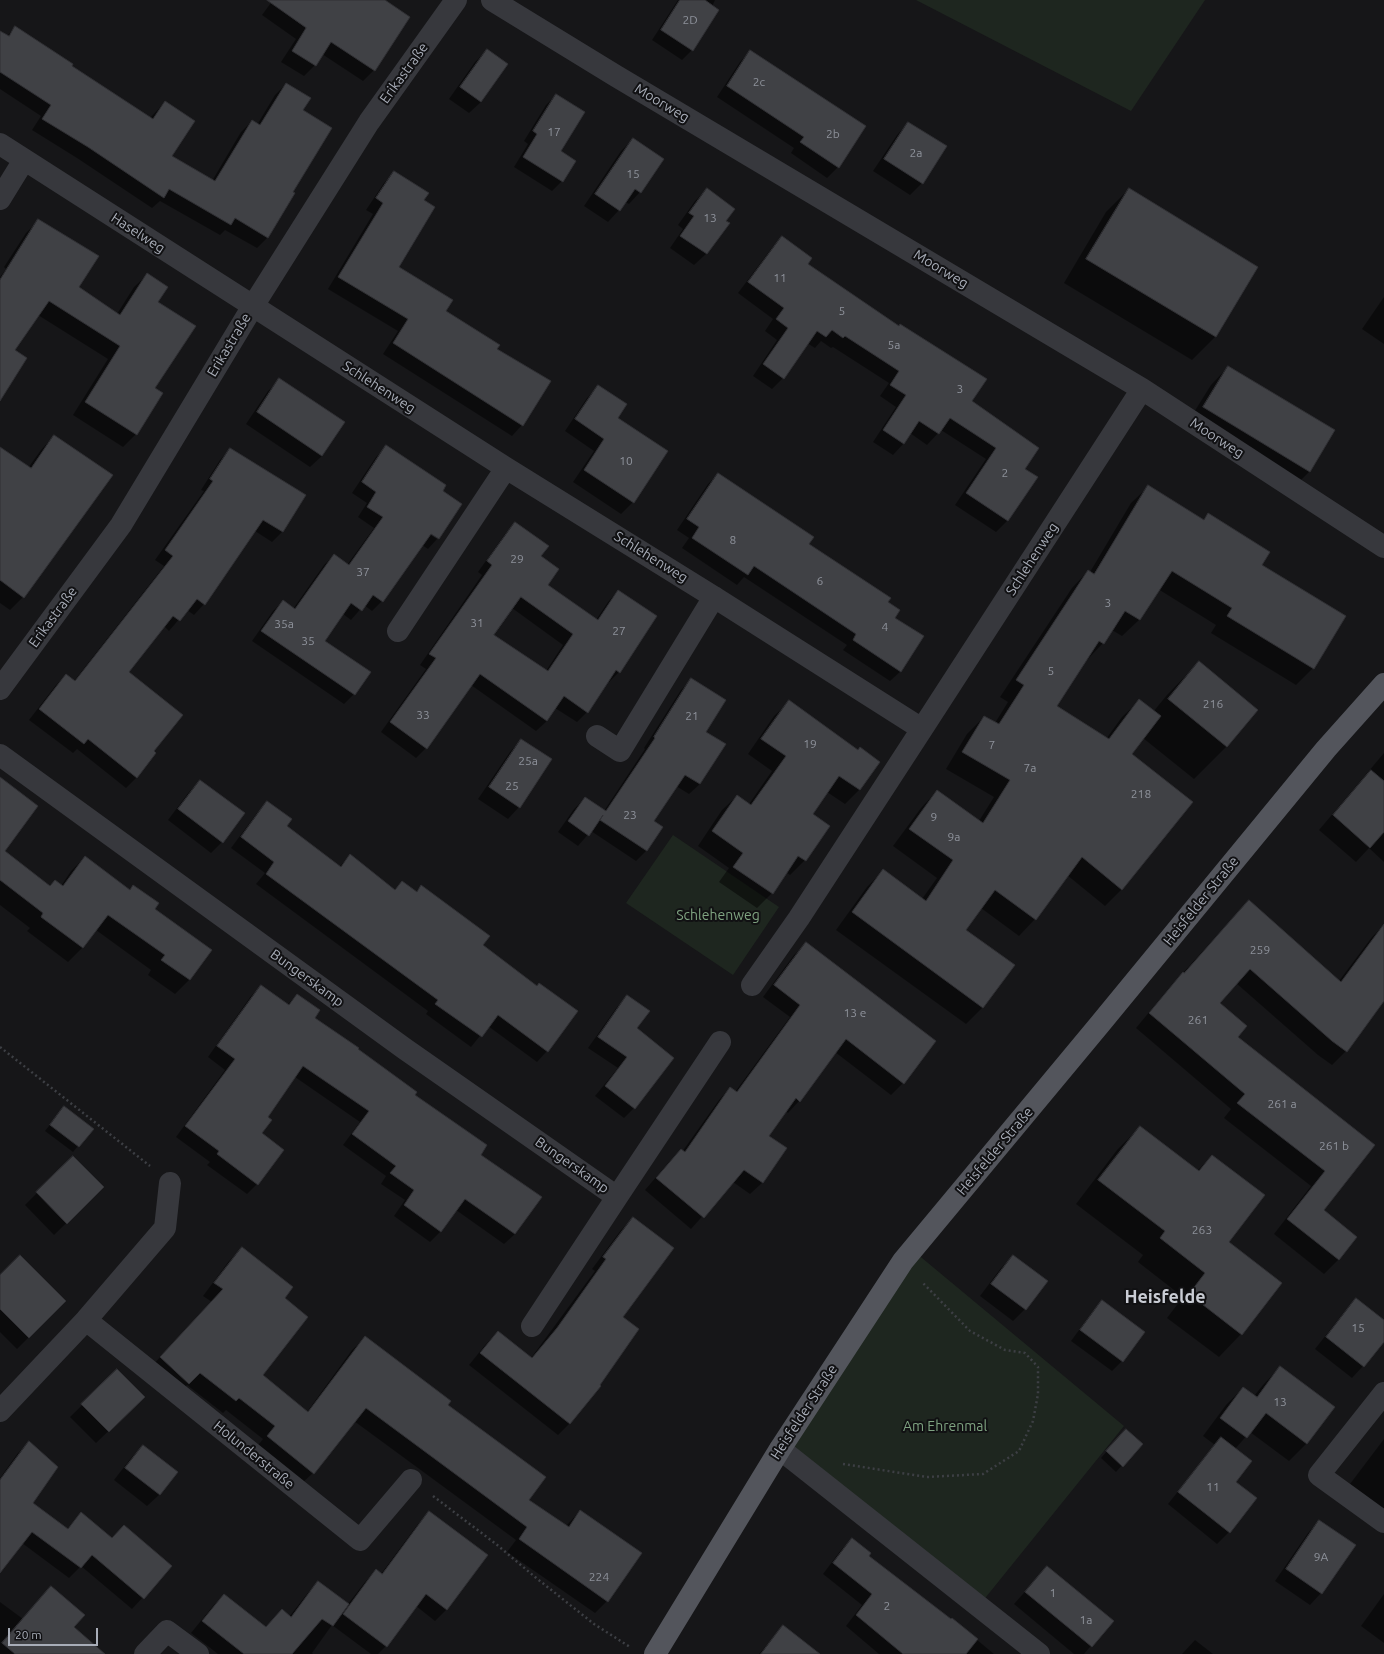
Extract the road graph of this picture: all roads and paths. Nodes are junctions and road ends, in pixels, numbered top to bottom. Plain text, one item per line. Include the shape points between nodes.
1 (456, 0) edge
2 (492, 0) edge
3 (0, 144) edge
4 (24, 160) junction
5 (0, 199) edge
6 (253, 306) junction
7 (1142, 389) junction
8 (506, 468) junction
9 (1384, 547) edge
10 (714, 597) junction
11 (398, 631) dead end
12 (1384, 684) edge
13 (0, 690) edge
14 (922, 729) junction
15 (597, 736) dead end
16 (0, 755) edge
17 (752, 985) dead end
18 (720, 1042) dead end
19 (0, 1047) edge
20 (170, 1183) joint
21 (617, 1197) junction
22 (902, 1261) junction
23 (86, 1320) junction
24 (532, 1326) dead end
25 (1384, 1393) edge
26 (0, 1411) edge
27 (780, 1449) junction
28 (836, 1463) dead end
29 (412, 1480) joint
30 (1384, 1522) edge
31 (645, 1652) edge
32 (145, 1654) edge
33 (198, 1654) edge
34 (1039, 1654) edge

1 - 6 street, Erikastraße via 369,122
2 - 7 street, Moorweg
3 - 4 street, Haselweg
4 - 5 street
4 - 6 street, Haselweg
6 - 8 street, Schlehenweg
6 - 13 street, Erikastraße via 121,525
7 - 9 street, Moorweg
7 - 14 street, Schlehenweg
8 - 10 street, Schlehenweg
8 - 11 street
10 - 14 street, Schlehenweg
10 - 15 street via 620,751
12 - 22 main road, Heisfelder Straße via 1328,746
14 - 17 street, Schlehenweg via 799,918
16 - 21 street, Bungerskamp via 406,1049
18 - 21 street, Bungerskamp
19 - 20 path
20 - 23 street via 165,1228
21 - 24 street, Bungerskamp
22 - 27 main road, Heisfelder Straße
22 - 28 path via 970,1331 1005,1350 1025,1353 1038,1367 1038,1394 1033,1421 1019,1451 983,1474 927,1477
23 - 26 street
23 - 29 street, Holunderstraße via 360,1540
25 - 30 street via 1319,1475
27 - 31 main road, Heisfelder Straße
27 - 34 street
29 - 31 path via 594,1624
32 - 33 street via 167,1631

